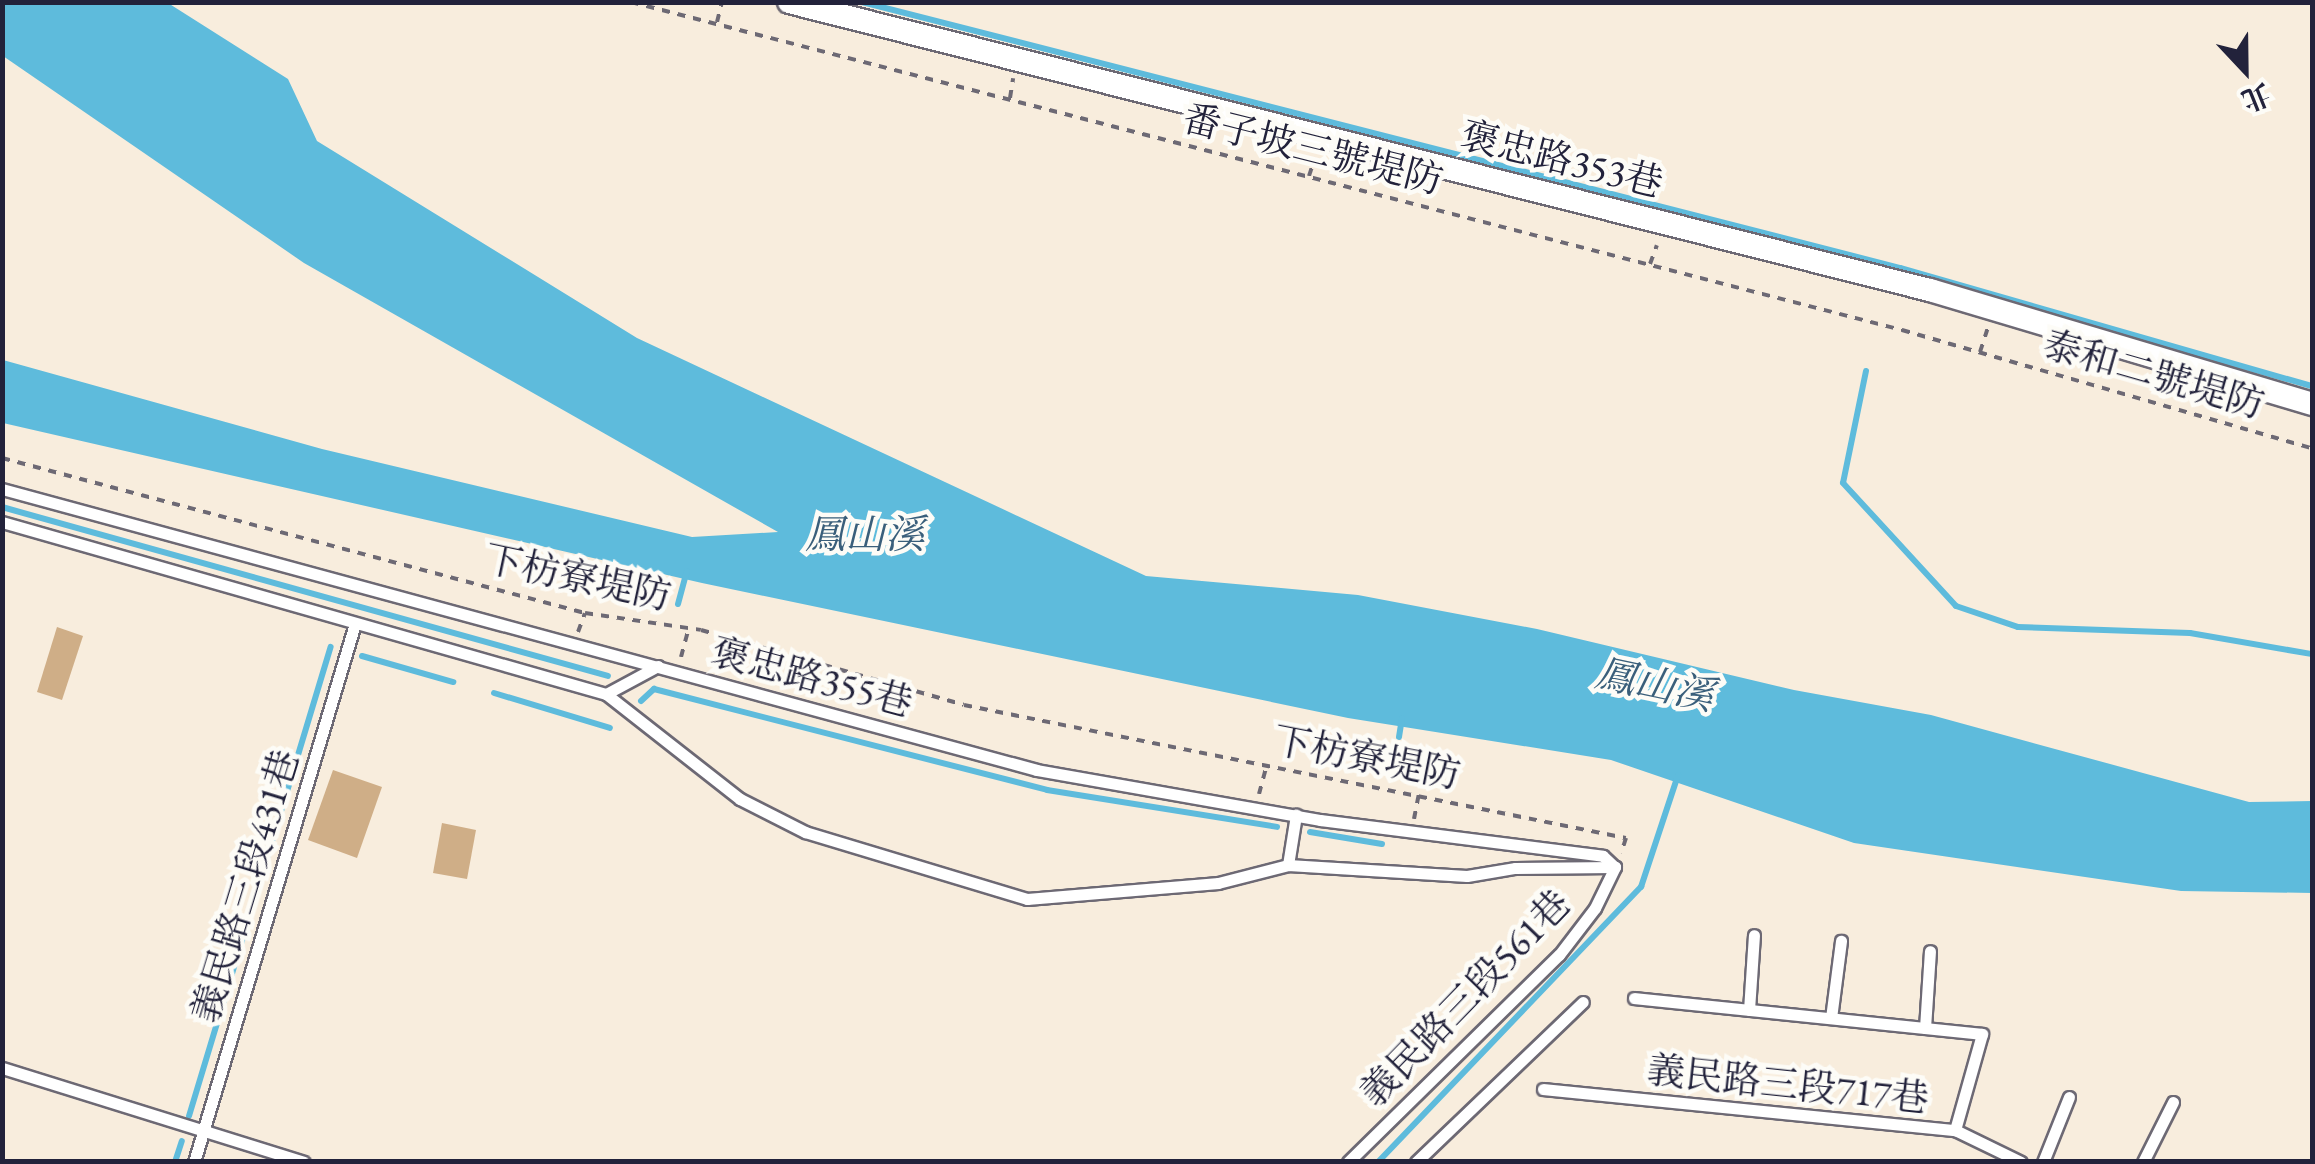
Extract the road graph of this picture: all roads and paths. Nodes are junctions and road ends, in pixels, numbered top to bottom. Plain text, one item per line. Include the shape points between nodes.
1 (632, 2) edge
2 (722, 2) edge
3 (789, 2) edge
4 (716, 24) junction
5 (1980, 352) joint
6 (2312, 404) edge
7 (2312, 448) edge
8 (6, 459) edge
9 (2, 477) edge
10 (2, 489) edge
11 (2, 522) edge
12 (354, 627) junction
13 (689, 628) junction
14 (658, 666) junction
15 (678, 671) junction
16 (606, 694) junction
17 (1267, 764) junction
18 (1420, 794) junction
19 (1254, 808) junction
20 (1296, 816) junction
21 (1412, 832) junction
22 (1288, 865) junction
23 (1616, 867) junction
24 (1754, 934) dead end
25 (1841, 941) dead end
26 (1930, 952) dead end
27 (1634, 998) dead end
28 (1583, 1002) dead end
29 (1749, 1010) junction
30 (1831, 1018) junction
31 (1924, 1028) junction
32 (2, 1068) edge
33 (1542, 1089) dead end
34 (2069, 1097) dead end
35 (2173, 1102) dead end
36 (204, 1130) junction
37 (1955, 1130) junction
38 (194, 1162) edge
39 (304, 1162) edge
40 (1348, 1162) edge
41 (1416, 1162) edge
42 (2022, 1162) edge
43 (2043, 1162) edge
44 (2143, 1162) edge

1 - 4 path, 番子坡三號堤防
2 - 4 path
3 - 6 street, 褒忠路353巷 via 1930,290
4 - 5 path, 番子坡三號堤防
5 - 7 path, 泰和二號堤防
8 - 9 path
8 - 13 path, 下枋寮堤防 via 585,612
10 - 14 lane, 褒忠路355巷
11 - 12 lane
12 - 16 lane
12 - 36 lane, 義民路三段431巷
13 - 15 path
13 - 17 path, 下枋寮堤防 via 964,705
14 - 15 lane, 褒忠路355巷
14 - 16 lane
15 - 19 lane, 褒忠路355巷 via 1037,770
16 - 22 lane via 740,799 805,832 1027,899 1218,883
17 - 18 path, 下枋寮堤防
17 - 19 path
18 - 21 path
18 - 23 path, 下枋寮堤防 via 1626,838
19 - 20 lane, 褒忠路355巷
20 - 21 lane, 褒忠路355巷
20 - 22 lane
21 - 23 lane, 褒忠路355巷 via 1603,856
22 - 23 lane via 1468,876 1515,868
23 - 40 lane, 義民路三段561巷 via 1559,954
24 - 29 lane
25 - 30 lane
26 - 31 lane
27 - 29 lane
28 - 41 lane, 義民路三段561巷
29 - 30 lane
30 - 31 lane
31 - 37 lane via 1982,1034
32 - 36 lane
33 - 37 lane, 義民路三段717巷
34 - 43 lane
35 - 44 lane
36 - 38 lane, 義民路三段431巷
36 - 39 lane
37 - 42 lane, 義民路三段717巷

